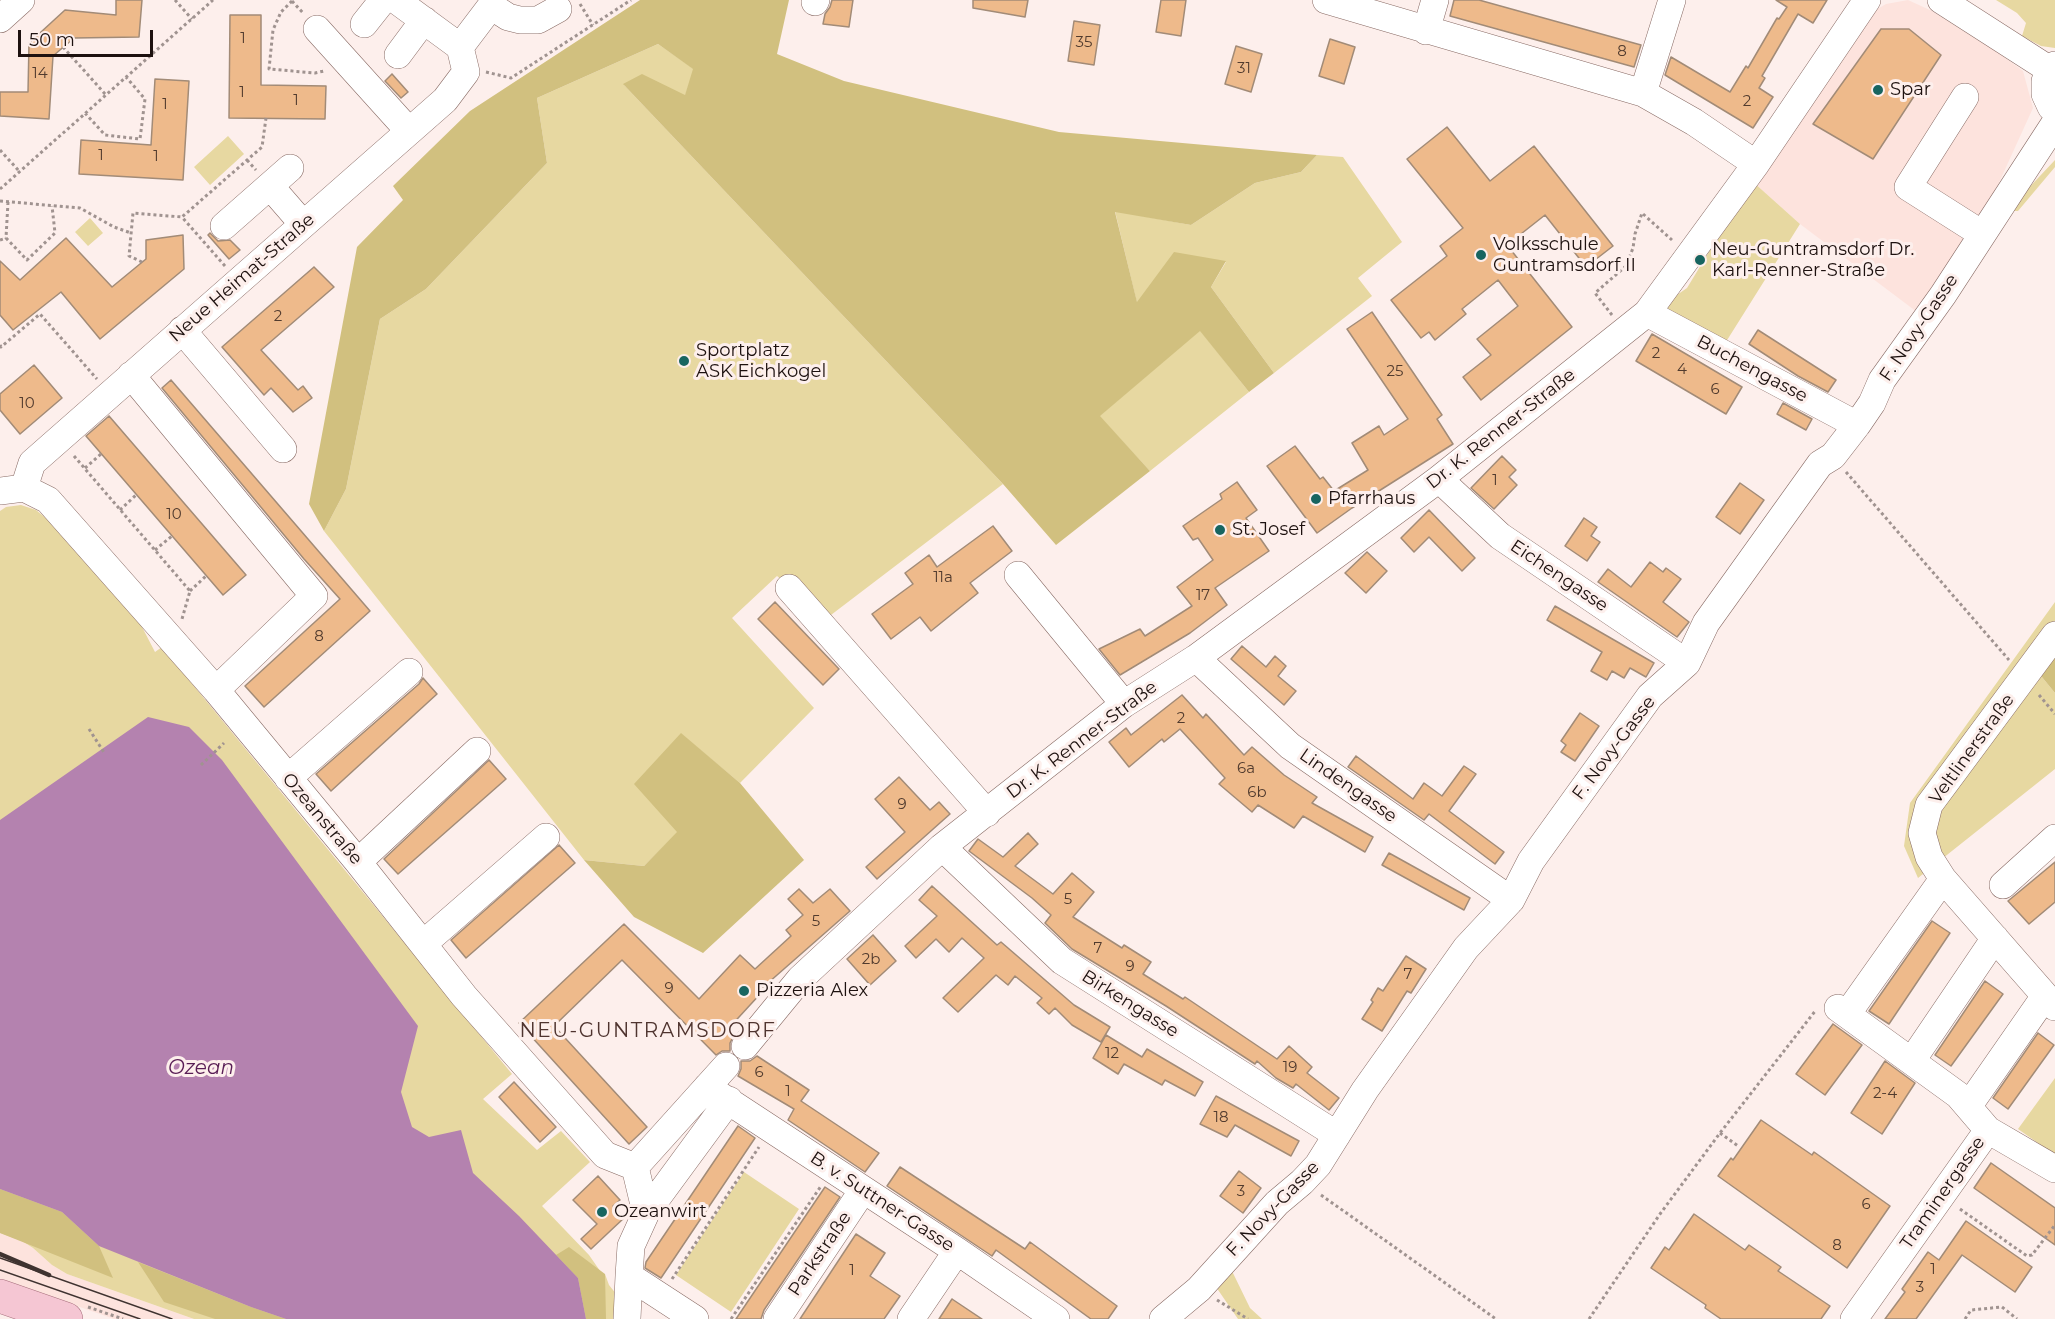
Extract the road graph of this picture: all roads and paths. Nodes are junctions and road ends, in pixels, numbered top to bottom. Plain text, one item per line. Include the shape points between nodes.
1 (21, 0) edge
2 (175, 0) edge
3 (213, 0) edge
4 (383, 0) edge
5 (396, 0) edge
6 (631, 0) edge
7 (1326, 0) edge
8 (1435, 0) edge
9 (1672, 0) edge
10 (1867, 0) edge
11 (1941, 0) edge
12 (292, 1) edge
13 (487, 3) edge
14 (568, 5) edge
15 (0, 19) edge
16 (192, 19) junction
17 (424, 20) junction
18 (364, 24) dead end
19 (593, 25) junction
20 (317, 29) dead end
21 (1426, 31) junction
22 (63, 47) dead end
23 (398, 55) dead end
24 (344, 59) junction
25 (463, 59) junction
26 (2052, 67) edge
27 (126, 77) junction
28 (1643, 93) junction
29 (105, 95) junction
30 (1965, 97) dead end
31 (2055, 110) edge
32 (85, 113) junction
33 (2055, 123) edge
34 (409, 131) junction
35 (0, 150) edge
36 (1756, 164) junction
37 (290, 168) dead end
38 (19, 171) junction
39 (270, 186) junction
40 (0, 189) edge
41 (0, 201) edge
42 (8, 202) junction
43 (52, 206) junction
44 (182, 218) dead end
45 (303, 224) junction
46 (224, 226) dead end
47 (131, 233) junction
48 (1982, 234) junction
49 (6, 238) junction
50 (0, 240) edge
51 (1690, 255) junction
52 (142, 262) dead end
53 (1647, 314) junction
54 (182, 330) junction
55 (1625, 331) junction
56 (0, 345) edge
57 (131, 375) junction
58 (110, 393) junction
59 (1857, 425) junction
60 (59, 439) junction
61 (283, 449) dead end
62 (101, 454) dead end
63 (1833, 456) junction
64 (84, 468) junction
65 (1438, 479) junction
66 (6, 490) edge
67 (136, 495) dead end
68 (120, 510) junction
69 (172, 536) dead end
70 (155, 550) junction
71 (1018, 575) dead end
72 (206, 576) dead end
73 (789, 588) dead end
74 (190, 591) junction
75 (181, 620) dead end
76 (2055, 635) edge
77 (1196, 658) junction
78 (1687, 663) junction
79 (409, 672) dead end
80 (2024, 678) junction
81 (216, 690) junction
82 (1124, 704) junction
83 (89, 729) dead end
84 (224, 743) dead end
85 (477, 751) dead end
86 (105, 754) dead end
87 (201, 765) dead end
88 (288, 778) junction
89 (987, 813) junction
90 (546, 837) dead end
91 (2055, 838) edge
92 (942, 847) junction
93 (358, 862) junction
94 (1943, 879) junction
95 (2003, 885) dead end
96 (1511, 900) junction
97 (1995, 938) junction
98 (423, 944) junction
99 (2050, 1001) edge
100 (1836, 1008) junction
101 (745, 1046) dead end
102 (1915, 1056) dead end
103 (726, 1066) dead end
104 (718, 1093) junction
105 (1974, 1098) dead end
106 (772, 1128) junction
107 (1988, 1130) junction
108 (1720, 1133) junction
109 (1337, 1135) junction
110 (1738, 1146) dead end
111 (635, 1167) junction
112 (832, 1169) junction
113 (2055, 1169) edge
114 (1302, 1182) junction
115 (863, 1190) junction
116 (1941, 1196) junction
117 (646, 1213) junction
118 (2055, 1225) edge
119 (957, 1251) junction
120 (629, 1276) junction
121 (0, 1296) edge
122 (661, 1296) junction
123 (1225, 1305) dead end
124 (1046, 1316) edge
125 (66, 1319) edge
126 (627, 1319) edge
127 (695, 1319) edge
128 (731, 1319) edge
129 (777, 1319) edge
130 (911, 1319) edge
131 (1163, 1319) edge
132 (1248, 1319) edge
133 (1496, 1319) edge
134 (1589, 1319) edge
135 (1854, 1319) edge
136 (1965, 1319) edge
137 (2017, 1319) edge

1 - 15 street
2 - 16 path
3 - 16 path
4 - 18 street
5 - 17 street
6 - 19 path
7 - 21 street
8 - 21 street
9 - 28 street
10 - 36 street, Dr. K. Renner-Straße
11 - 26 street
12 - 24 path via 281,12 273,30 269,69 315,73 329,70
13 - 14 street via 520,20 538,20
13 - 25 street, Neue Heimat-Straße
14 - 19 path
16 - 27 path
17 - 23 street
17 - 25 street
19 - 25 path via 511,78
20 - 24 street
21 - 28 street
22 - 29 path
24 - 34 street
25 - 34 street, Neue Heimat-Straße via 445,100
26 - 31 street via 2045,81 2045,94
27 - 29 path
27 - 32 path via 145,99 140,139 105,135
28 - 36 street
29 - 32 path
30 - 48 street via 1908,188
32 - 38 path
33 - 48 street, F. Novy-Gasse
34 - 45 street, Neue Heimat-Straße
35 - 38 path
36 - 51 street, Dr. K. Renner-Straße
37 - 39 street
38 - 40 path
39 - 45 street
39 - 46 street
41 - 42 path
42 - 43 path
42 - 49 path
43 - 47 path via 80,208
43 - 49 path via 55,233 27,260
44 - 47 path via 133,213
45 - 54 street, Neue Heimat-Straße
47 - 52 path via 129,256
48 - 59 street, F. Novy-Gasse via 1882,380
49 - 50 path
51 - 53 street, Dr. K. Renner-Straße
51 - 55 path via 1642,213 1626,266 1595,293
53 - 55 street, Dr. K. Renner-Straße
53 - 59 street, Buchengasse
54 - 57 street, Neue Heimat-Straße
54 - 61 street
55 - 65 street, Dr. K. Renner-Straße
56 - 58 path via 40,314
57 - 58 street, Neue Heimat-Straße
57 - 81 street via 314,596
58 - 60 street, Neue Heimat-Straße
59 - 63 street, F. Novy-Gasse
60 - 64 path
60 - 66 street, Neue Heimat-Straße
62 - 64 path
63 - 78 street, F. Novy-Gasse via 1820,464 1713,613
63 - 80 path
64 - 68 path
65 - 77 street, Dr. K. Renner-Straße
65 - 78 street, Eichengasse via 1500,536
66 - 81 street, Ozeanstraße via 48,500
67 - 68 path
68 - 70 path
69 - 70 path
70 - 74 path
71 - 82 street
72 - 74 path
73 - 89 street
74 - 75 path
76 - 80 street, Veltlinerstraße
77 - 82 street, Dr. K. Renner-Straße
77 - 96 street, Lindengasse via 1290,746
78 - 96 street, F. Novy-Gasse via 1650,696 1531,861
79 - 88 street
80 - 94 street, Veltlinerstraße via 1929,805 1922,833 1929,857
81 - 88 street, Ozeanstraße
82 - 89 street, Dr. K. Renner-Straße
83 - 86 path
84 - 87 path
85 - 93 street
88 - 93 street, Ozeanstraße
89 - 92 street, Dr. K. Renner-Straße
90 - 98 street
91 - 95 street
92 - 101 street, Dr. K. Renner-Straße via 800,979
92 - 109 street, Birkengasse via 1062,961
93 - 98 street, Ozeanstraße
94 - 97 street, Veltlinerstraße
94 - 100 street
96 - 109 street, F. Novy-Gasse via 1466,948
97 - 99 street, Veltlinerstraße
97 - 102 street
98 - 111 street, Ozeanstraße via 605,1155
99 - 105 street
100 - 107 street via 1958,1095
100 - 108 path
103 - 104 street
104 - 106 street, B. v. Suttner-Gasse
104 - 111 street
104 - 117 street
106 - 112 street, B. v. Suttner-Gasse
106 - 122 path
107 - 113 street, Traminergasse
107 - 116 street, Traminergasse
108 - 110 path
108 - 134 path
109 - 114 street, F. Novy-Gasse
111 - 117 street
112 - 115 street, B. v. Suttner-Gasse
112 - 128 path
114 - 131 street, F. Novy-Gasse via 1277,1203 1199,1289
114 - 133 path
115 - 119 street, B. v. Suttner-Gasse
115 - 129 street, Parkstraße
116 - 118 path via 2027,1256 2032,1255
116 - 135 street, Traminergasse
117 - 120 street via 631,1246
119 - 124 street, B. v. Suttner-Gasse
119 - 130 street
120 - 122 street
120 - 126 street
121 - 125 main road
122 - 127 street
123 - 132 path
136 - 137 path via 1971,1310 2002,1307

